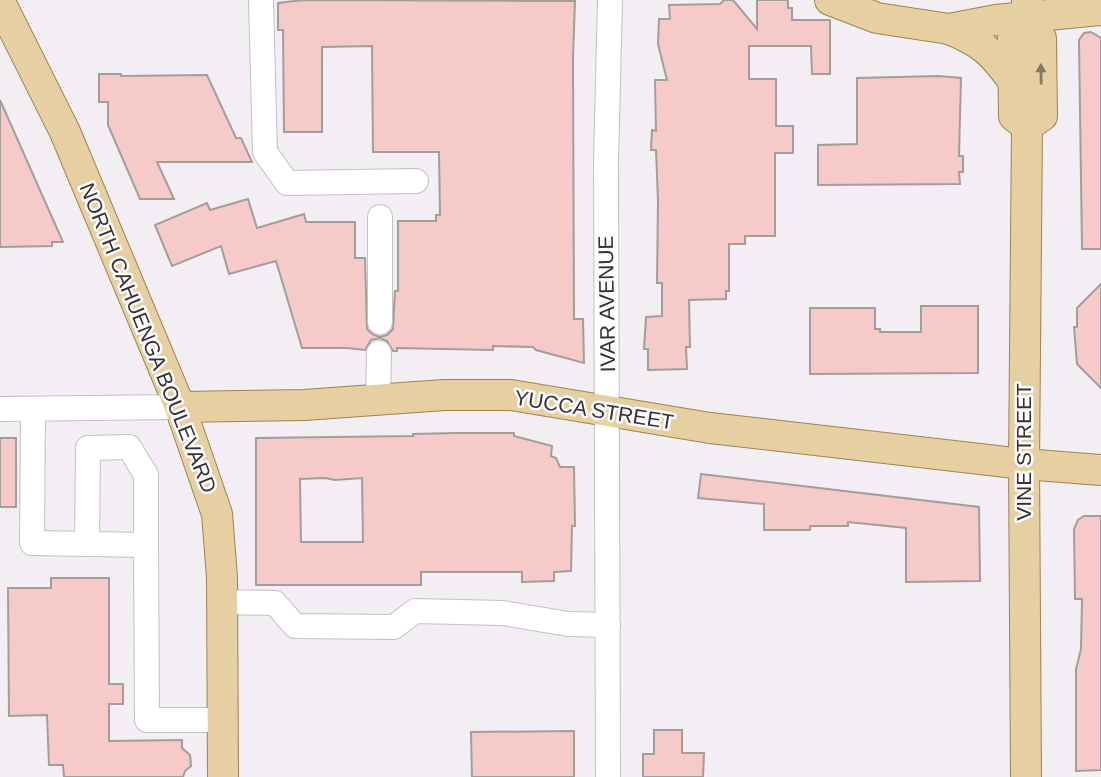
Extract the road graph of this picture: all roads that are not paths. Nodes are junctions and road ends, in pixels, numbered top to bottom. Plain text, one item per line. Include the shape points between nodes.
1 (261, 0) edge
2 (610, 0) edge
3 (830, 0) edge
4 (0, 2) edge
5 (1027, 9) edge
6 (1101, 10) edge
7 (949, 29) junction
8 (1013, 81) junction
9 (1027, 126) junction
10 (416, 181) dead end
11 (380, 218) dead end
12 (380, 322) dead end
13 (379, 353) dead end
14 (378, 400) junction
15 (180, 407) junction
16 (0, 409) edge
17 (33, 409) junction
18 (609, 411) junction
19 (1024, 464) junction
20 (1101, 470) edge
21 (87, 544) junction
22 (146, 545) junction
23 (222, 602) junction
24 (608, 625) junction
25 (223, 720) junction
26 (223, 777) edge
27 (608, 777) edge
28 (1027, 777) edge

1 - 10 street via 265,152 287,183
2 - 18 street, IVAR AVENUE via 606,162
3 - 7 main road via 877,18
4 - 15 main road, NORTH CAHUENGA BOULEVARD via 65,132
5 - 6 main road
5 - 7 main road
5 - 8 main road, VINE STREET via 1013,38
9 -> 5 main road, VINE STREET via 1042,116 1041,38
7 - 8 main road via 985,47
8 - 9 main road, VINE STREET via 1014,116
9 - 19 main road, VINE STREET
11 - 12 street
13 - 14 street
14 - 15 main road, YUCCA STREET
14 - 18 main road, YUCCA STREET via 510,395
15 - 17 street, YUCCA STREET
15 - 23 main road, NORTH CAHUENGA BOULEVARD via 217,514
16 - 17 street, YUCCA STREET
17 - 21 street via 32,543
18 - 19 main road, YUCCA STREET via 709,428
18 - 24 street, IVAR AVENUE
19 - 20 main road, YUCCA STREET
19 - 28 main road, VINE STREET
21 - 22 street
21 - 22 street via 88,447 129,447 146,475
22 - 25 street via 147,720
23 - 24 street via 275,603 295,626 394,627 415,611 503,613 568,624
23 - 25 main road, NORTH CAHUENGA BOULEVARD
24 - 27 street, IVAR AVENUE
25 - 26 main road, NORTH CAHUENGA BOULEVARD

